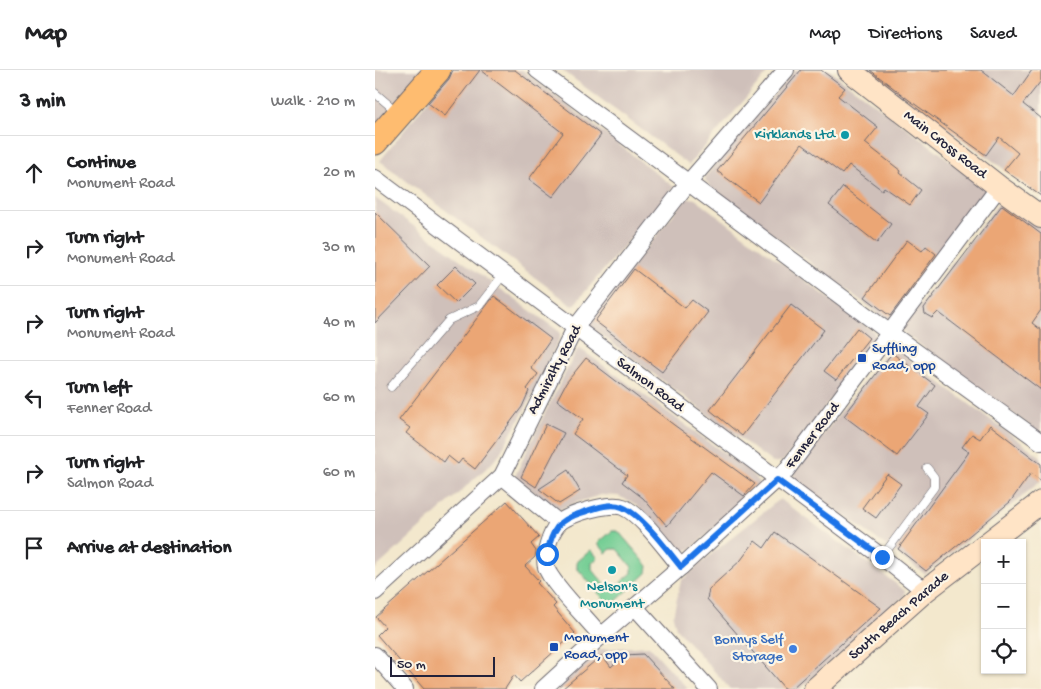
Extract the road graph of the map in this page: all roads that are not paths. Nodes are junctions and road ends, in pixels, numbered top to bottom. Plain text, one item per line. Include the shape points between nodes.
1 (438, 70) edge
2 (537, 70) edge
3 (786, 70) edge
4 (849, 70) edge
5 (375, 93) edge
6 (400, 114) junction
7 (375, 142) edge
8 (375, 178) edge
9 (688, 183) junction
10 (999, 187) junction
11 (1041, 217) edge
12 (503, 275) junction
13 (575, 328) junction
14 (890, 333) junction
15 (391, 387) dead end
16 (1041, 442) edge
17 (927, 468) dead end
18 (501, 476) junction
19 (777, 480) junction
20 (1041, 502) edge
21 (559, 523) junction
22 (993, 539) edge
23 (981, 548) edge
24 (882, 557) junction
25 (681, 567) junction
26 (925, 591) junction
27 (375, 592) edge
28 (635, 607) junction
29 (601, 636) junction
30 (375, 655) edge
31 (405, 689) edge
32 (543, 689) edge
33 (709, 689) edge
34 (815, 689) edge

1 - 6 main road
2 - 9 street
3 - 9 street, Admiralty Road
4 - 10 street, Main Cross Road
5 - 6 lane
6 - 7 main road
8 - 12 street, Salmon Road
9 - 13 street, Admiralty Road
9 - 14 street
10 - 11 street, Main Cross Road
10 - 14 street, Fenner Road
12 - 13 street, Salmon Road
12 - 15 lane via 479,306 449,320
13 - 18 street, Admiralty Road
13 - 19 street, Salmon Road
14 - 16 street
14 - 19 street, Fenner Road
17 - 24 lane via 934,477 934,487
18 - 21 street
18 - 27 street, Admiralty Road
19 - 24 street, Salmon Road
19 - 25 street, Fenner Road
20 - 22 street
21 - 25 street via 599,507 622,507 634,514
21 - 29 street via 550,538 546,566 552,579
23 - 26 street, South Beach Parade
24 - 26 street, Salmon Road
25 - 28 street, Fenner Road
26 - 34 street, South Beach Parade
28 - 29 street, Fenner Road
28 - 33 street
29 - 32 street, Fenner Road
30 - 31 street

